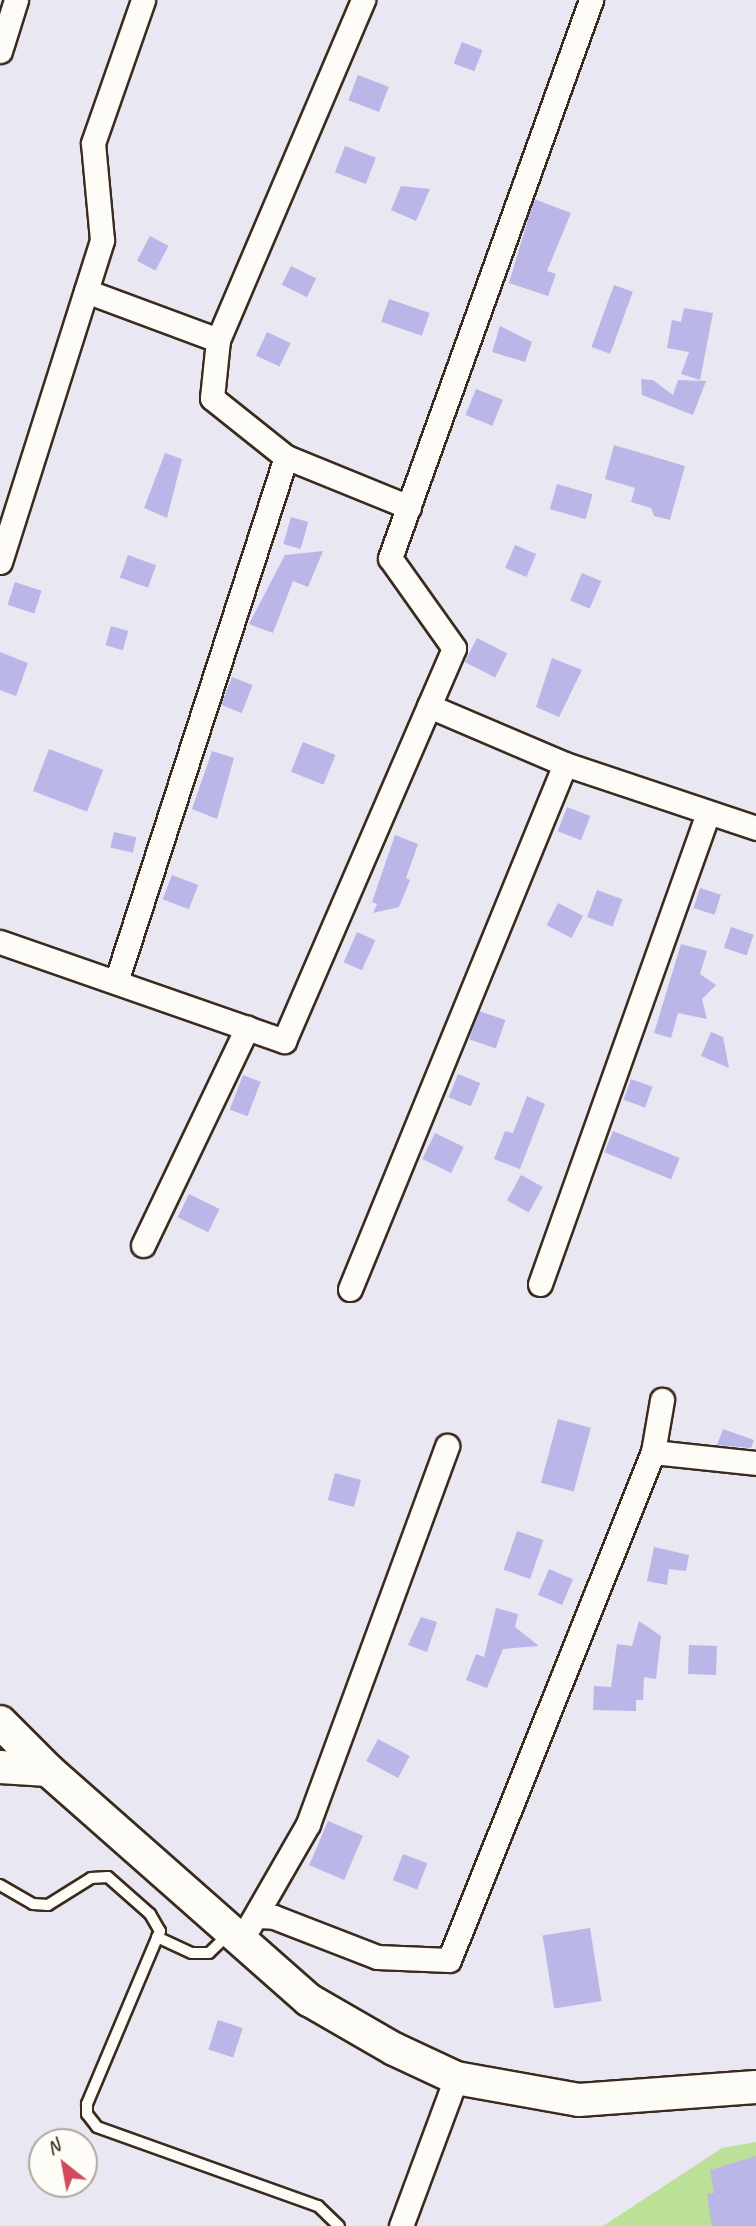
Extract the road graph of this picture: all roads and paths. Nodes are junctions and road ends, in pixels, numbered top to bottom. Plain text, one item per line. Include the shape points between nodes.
1 (16, 0) edge
2 (143, 0) edge
3 (363, 0) edge
4 (591, 0) edge
5 (0, 51) edge
6 (86, 291) junction
7 (218, 340) junction
8 (286, 457) junction
9 (409, 507) junction
10 (0, 562) edge
11 (429, 706) junction
12 (565, 764) junction
13 (708, 813) junction
14 (756, 828) edge
15 (0, 942) edge
16 (116, 982) junction
17 (247, 1028) junction
18 (143, 1245) dead end
19 (540, 1284) dead end
20 (350, 1289) dead end
21 (662, 1401) dead end
22 (447, 1446) dead end
23 (653, 1452) junction
24 (756, 1463) edge
25 (0, 1722) edge
26 (0, 1767) edge
27 (48, 1770) junction
28 (0, 1885) edge
29 (243, 1929) junction
30 (157, 1937) junction
31 (456, 2078) junction
32 (756, 2087) edge
33 (339, 2226) edge
34 (401, 2226) edge

1 - 5 street
2 - 6 street via 93,144 102,240
3 - 7 street
4 - 9 street
6 - 7 street
6 - 10 street
7 - 8 street via 212,398
8 - 9 street
8 - 16 street
9 - 11 street via 390,558 454,648
11 - 12 street
11 - 17 street via 284,1041
12 - 13 street
12 - 20 street
13 - 14 street
13 - 19 street
15 - 16 street
16 - 17 street
17 - 18 street
21 - 23 street
22 - 29 street via 308,1825
23 - 24 street
23 - 29 street via 449,1960 377,1957 274,1917
25 - 27 street
26 - 27 street
27 - 29 street
28 - 30 lane via 33,1904 48,1905 91,1878 108,1877 150,1914 160,1930
29 - 30 lane via 209,1952 192,1953
29 - 31 street via 309,2000 351,2028
30 - 33 lane via 87,2104 87,2114 97,2127 318,2206
31 - 32 street via 579,2100
31 - 34 street

